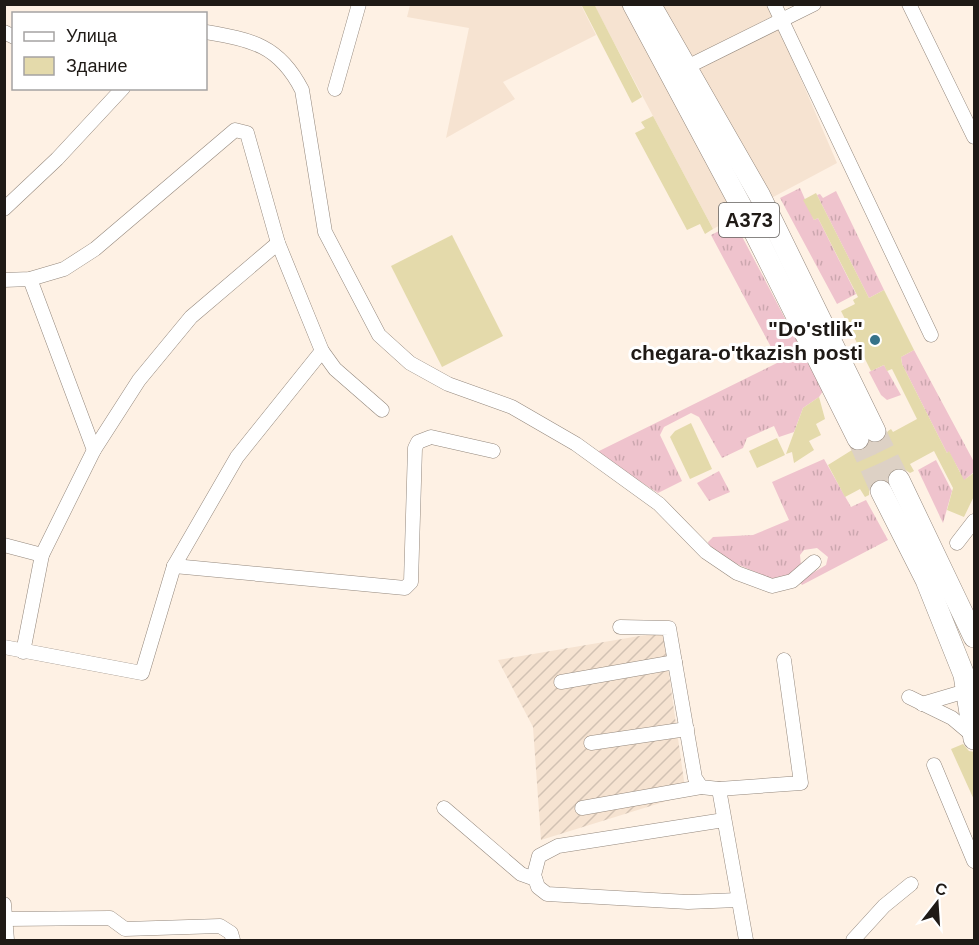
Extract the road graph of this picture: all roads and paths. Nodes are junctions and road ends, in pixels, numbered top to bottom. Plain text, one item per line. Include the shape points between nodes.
1 (359, 4) edge
2 (633, 4) edge
3 (650, 4) edge
4 (774, 4) edge
5 (814, 4) edge
6 (909, 4) edge
7 (780, 22) junction
8 (207, 32) edge
9 (685, 68) junction
10 (335, 89) dead end
11 (121, 90) edge
12 (975, 137) edge
13 (4, 209) edge
14 (278, 243) junction
15 (30, 279) junction
16 (4, 280) edge
17 (931, 335) dead end
18 (322, 351) junction
19 (382, 410) dead end
20 (94, 450) junction
21 (493, 451) dead end
22 (890, 485) tunnel mouth
23 (975, 521) edge
24 (915, 537) junction
25 (957, 543) dead end
26 (4, 545) edge
27 (42, 555) junction
28 (814, 562) dead end
29 (174, 566) junction
30 (620, 627) dead end
31 (975, 637) edge
32 (4, 647) edge
33 (23, 652) junction
34 (784, 660) dead end
35 (675, 662) junction
36 (561, 682) dead end
37 (966, 691) junction
38 (909, 698) dead end
39 (922, 704) junction
40 (687, 729) junction
41 (972, 736) edge
42 (591, 743) dead end
43 (934, 765) dead end
44 (701, 787) junction
45 (719, 789) junction
46 (444, 808) dead end
47 (582, 808) dead end
48 (724, 820) junction
49 (975, 861) edge
50 (535, 879) junction
51 (911, 884) dead end
52 (738, 900) junction
53 (4, 904) edge
54 (6, 919) edge
55 (126, 935) edge
56 (7, 940) edge
57 (232, 940) edge
58 (746, 940) edge
59 (853, 940) edge

1 - 10 street
2 - 9 highway, A373 via 866,435 760,196
3 - 9 highway, A373
4 - 7 street
5 - 7 street
6 - 12 street
7 - 9 street
7 - 17 street
8 - 28 street via 237,38 276,53 292,71 302,90 325,232 379,335 410,363 448,384 512,406 576,444 659,504 706,552 737,573 772,586 792,582
11 - 13 street
14 - 15 street via 248,133 235,130 95,249 64,269
14 - 18 street
14 - 20 street via 191,317 139,380
15 - 16 street
15 - 20 street
18 - 19 street via 335,369
18 - 29 street via 237,457
20 - 27 street
21 - 29 street via 430,437 418,442 411,582 405,588
22 - 24 highway
23 - 25 street
24 - 31 highway
24 - 37 highway via 926,580 964,675
26 - 27 street
27 - 33 street
29 - 33 street via 142,673
30 - 35 street via 669,628
32 - 33 street
34 - 45 street via 801,783
35 - 36 street
35 - 40 street
37 - 39 street
37 - 41 highway
38 - 39 street
39 - 41 street via 952,718
40 - 42 street
40 - 44 street via 695,778
43 - 49 street
44 - 45 street
44 - 47 street
45 - 48 street
46 - 50 street via 521,874
48 - 50 street via 558,846 536,859
48 - 52 street
50 - 52 street via 548,894
51 - 59 street
52 - 58 street
53 - 54 street
54 - 55 street via 110,918
54 - 56 street
55 - 57 street via 220,926 231,933

